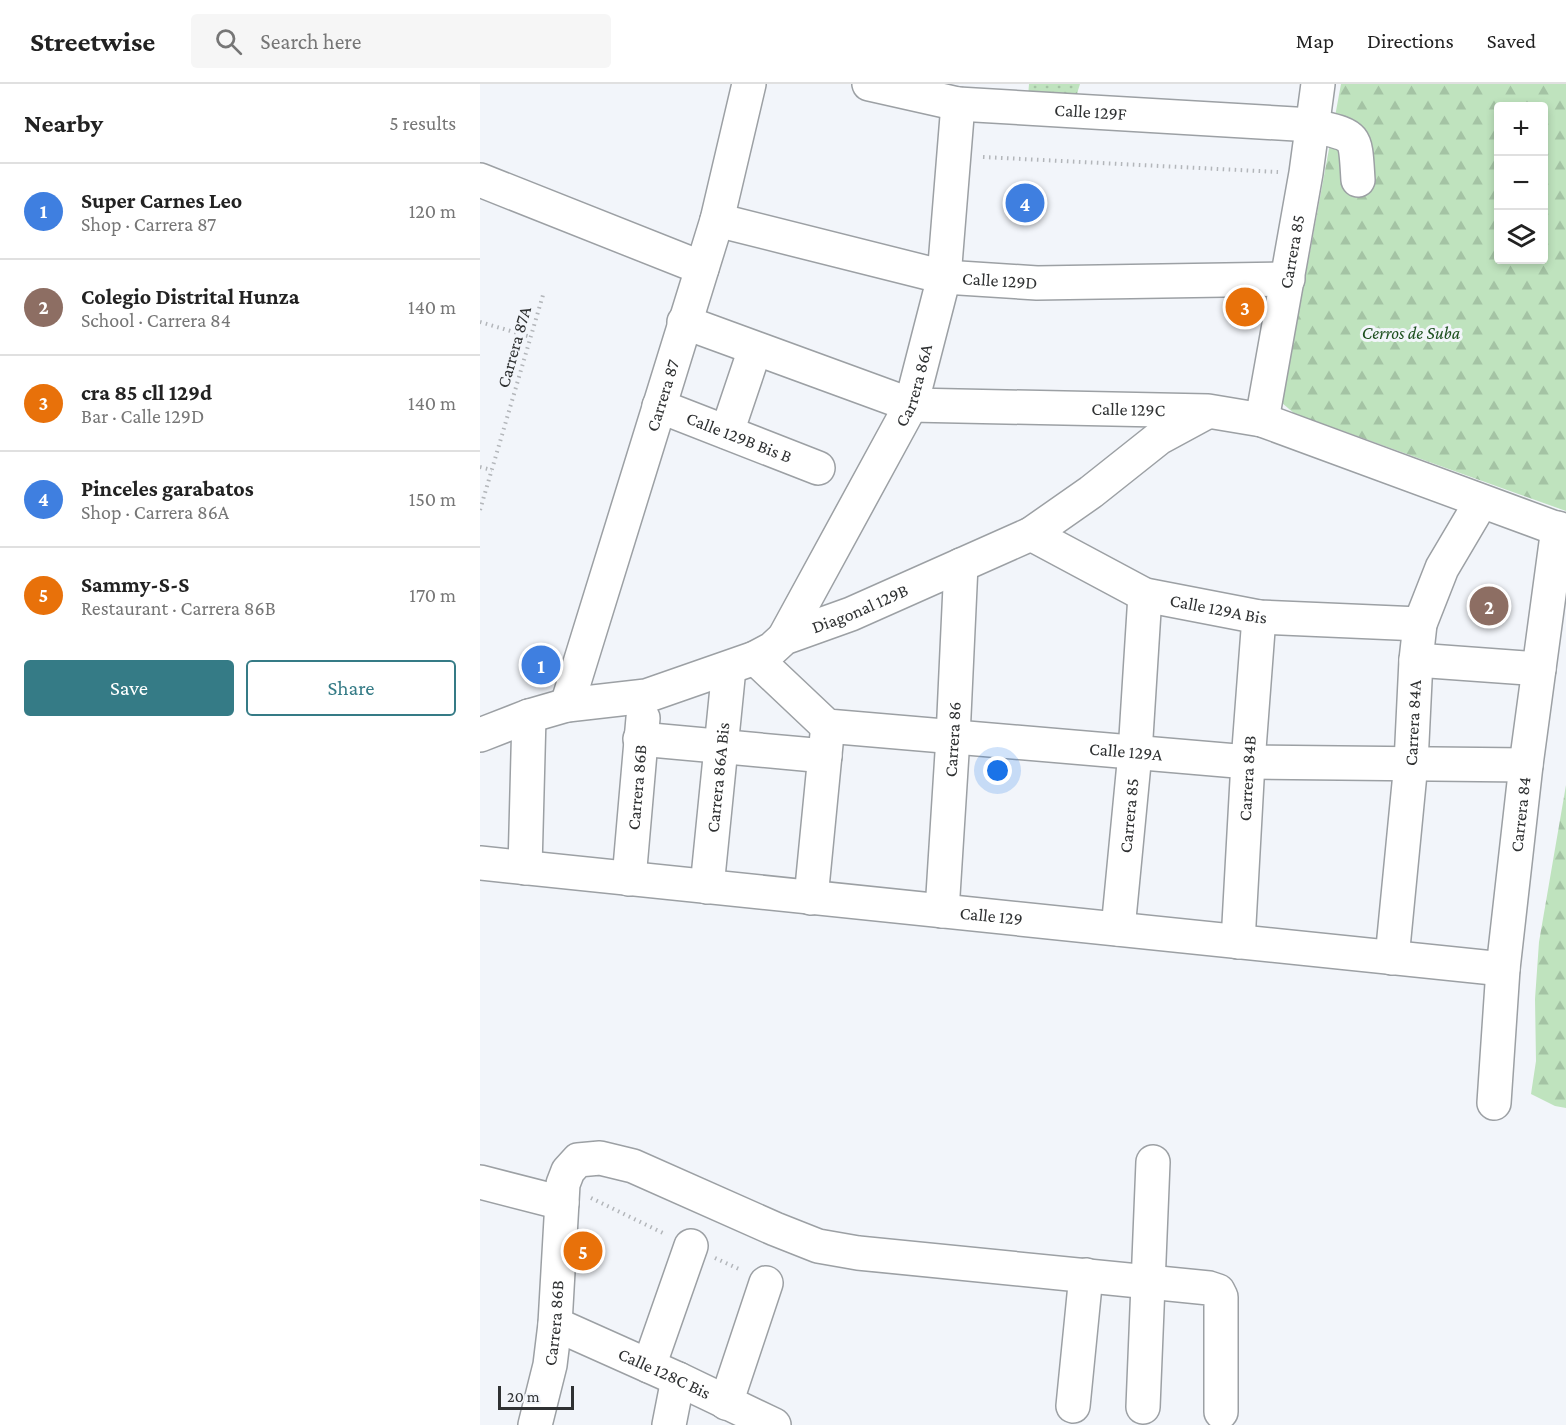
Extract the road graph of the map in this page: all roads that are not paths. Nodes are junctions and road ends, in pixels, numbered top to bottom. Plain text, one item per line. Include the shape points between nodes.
1 (749, 84) edge
2 (869, 84) edge
3 (1318, 84) edge
4 (958, 104) junction
5 (1312, 125) junction
6 (480, 180) edge
7 (1358, 180) dead end
8 (717, 220) junction
9 (702, 268) junction
10 (944, 277) junction
11 (1288, 279) junction
12 (684, 322) junction
13 (755, 349) junction
14 (911, 405) junction
15 (658, 406) junction
16 (1208, 411) junction
17 (1262, 420) junction
18 (727, 432) junction
19 (818, 468) dead end
20 (1481, 502) junction
21 (1562, 530) edge
22 (1031, 534) junction
23 (960, 565) junction
24 (1145, 595) junction
25 (1259, 617) junction
26 (1420, 624) junction
27 (784, 638) junction
28 (1416, 660) junction
29 (742, 663) junction
30 (1539, 669) junction
31 (646, 696) junction
32 (567, 705) junction
33 (529, 716) junction
34 (480, 735) edge
35 (953, 737) junction
36 (640, 739) junction
37 (826, 741) junction
38 (721, 746) junction
39 (1135, 753) junction
40 (1248, 762) junction
41 (1411, 764) junction
42 (1526, 765) junction
43 (480, 863) edge
44 (525, 868) junction
45 (629, 879) junction
46 (707, 887) junction
47 (812, 898) junction
48 (942, 911) junction
49 (1118, 929) junction
50 (1238, 942) junction
51 (1392, 958) junction
52 (1503, 969) junction
53 (1494, 1103) dead end
54 (1153, 1162) dead end
55 (480, 1182) edge
56 (562, 1194) junction
57 (691, 1246) dead end
58 (1086, 1275) junction
59 (1148, 1281) junction
60 (766, 1282) dead end
61 (555, 1324) junction
62 (649, 1366) junction
63 (678, 1379) junction
64 (726, 1402) junction
65 (1073, 1406) dead end
66 (1143, 1407) dead end
67 (1221, 1412) dead end
68 (535, 1425) edge
69 (669, 1425) edge
70 (774, 1425) edge

1 - 8 street, Carrera 87
2 - 4 street, Calle 129F
3 - 5 street, Carrera 85
4 - 5 street, Calle 129F
4 - 10 street, Carrera 86A
5 - 7 street, Calle 129F via 1346,134 1353,141
5 - 11 street, Carrera 85
6 - 9 street
8 - 9 street, Carrera 87
8 - 10 street, Calle 129D
9 - 12 street, Carrera 87
10 - 11 street, Calle 129D via 1037,283
10 - 14 street, Carrera 86A
11 - 17 street, Carrera 85
12 - 13 street, Calle 129C
12 - 15 street, Carrera 87
13 - 14 street, Calle 129C
13 - 18 street
14 - 16 street, Calle 129C
14 - 27 street, Carrera 86A
15 - 18 street, Calle 129B Bis B
15 - 32 street, Carrera 87
16 - 17 street, Calle 129C
16 - 22 street, Diagonal 129B via 1159,438
17 - 20 street, Calle 129C
18 - 19 street, Calle 129B Bis B
20 - 21 street, Calle 129C
20 - 26 street, Carrera 84A via 1442,568
21 - 30 street, Carrera 84
22 - 23 street, Diagonal 129B
22 - 24 street, Calle 129A Bis
23 - 27 street, Diagonal 129B via 851,614
23 - 35 street, Carrera 86
24 - 25 street, Calle 129A Bis
24 - 39 street, Carrera 85
25 - 26 street, Calle 129A Bis
25 - 40 street, Carrera 84B
26 - 28 street, Carrera 84A
27 - 29 street, Diagonal 129B via 772,649
28 - 30 street
28 - 41 street, Carrera 84A
29 - 31 street, Diagonal 129B
29 - 37 street
29 - 38 street, Carrera 86A Bis
30 - 42 street, Carrera 84
31 - 32 street, Diagonal 129B
31 - 36 street, Carrera 86B
32 - 33 street, Diagonal 129B
33 - 34 street, Diagonal 129B
33 - 44 street
35 - 37 street, Calle 129A
35 - 39 street, Calle 129A
35 - 48 street, Carrera 86
36 - 38 street, Calle 129A
36 - 45 street, Carrera 86B
37 - 38 street, Calle 129A
37 - 47 street
38 - 46 street, Carrera 86A Bis
39 - 40 street, Calle 129A
39 - 49 street, Carrera 85
40 - 41 street, Calle 129A
40 - 50 street, Carrera 84B
41 - 42 street, Calle 129A
41 - 51 street, Carrera 84A
42 - 52 street, Carrera 84
43 - 44 street, Calle 129
44 - 45 street, Calle 129
45 - 46 street, Calle 129
46 - 47 street, Calle 129
47 - 48 street, Calle 129
48 - 49 street, Calle 129
49 - 50 street, Calle 129
50 - 51 street, Calle 129
51 - 52 street, Calle 129
52 - 53 street, Carrera 84
54 - 59 street
55 - 56 street
56 - 58 street via 568,1171 578,1160 600,1158 633,1166 818,1246
56 - 61 street, Carrera 86B
57 - 62 street
58 - 59 street
58 - 65 street
59 - 66 street
59 - 67 street via 1218,1291
60 - 64 street
61 - 62 street, Calle 128C Bis
61 - 68 street, Carrera 86B via 550,1365
62 - 63 street, Calle 128C Bis
63 - 64 street, Calle 128C Bis
63 - 69 street
64 - 70 street, Calle 128C Bis

